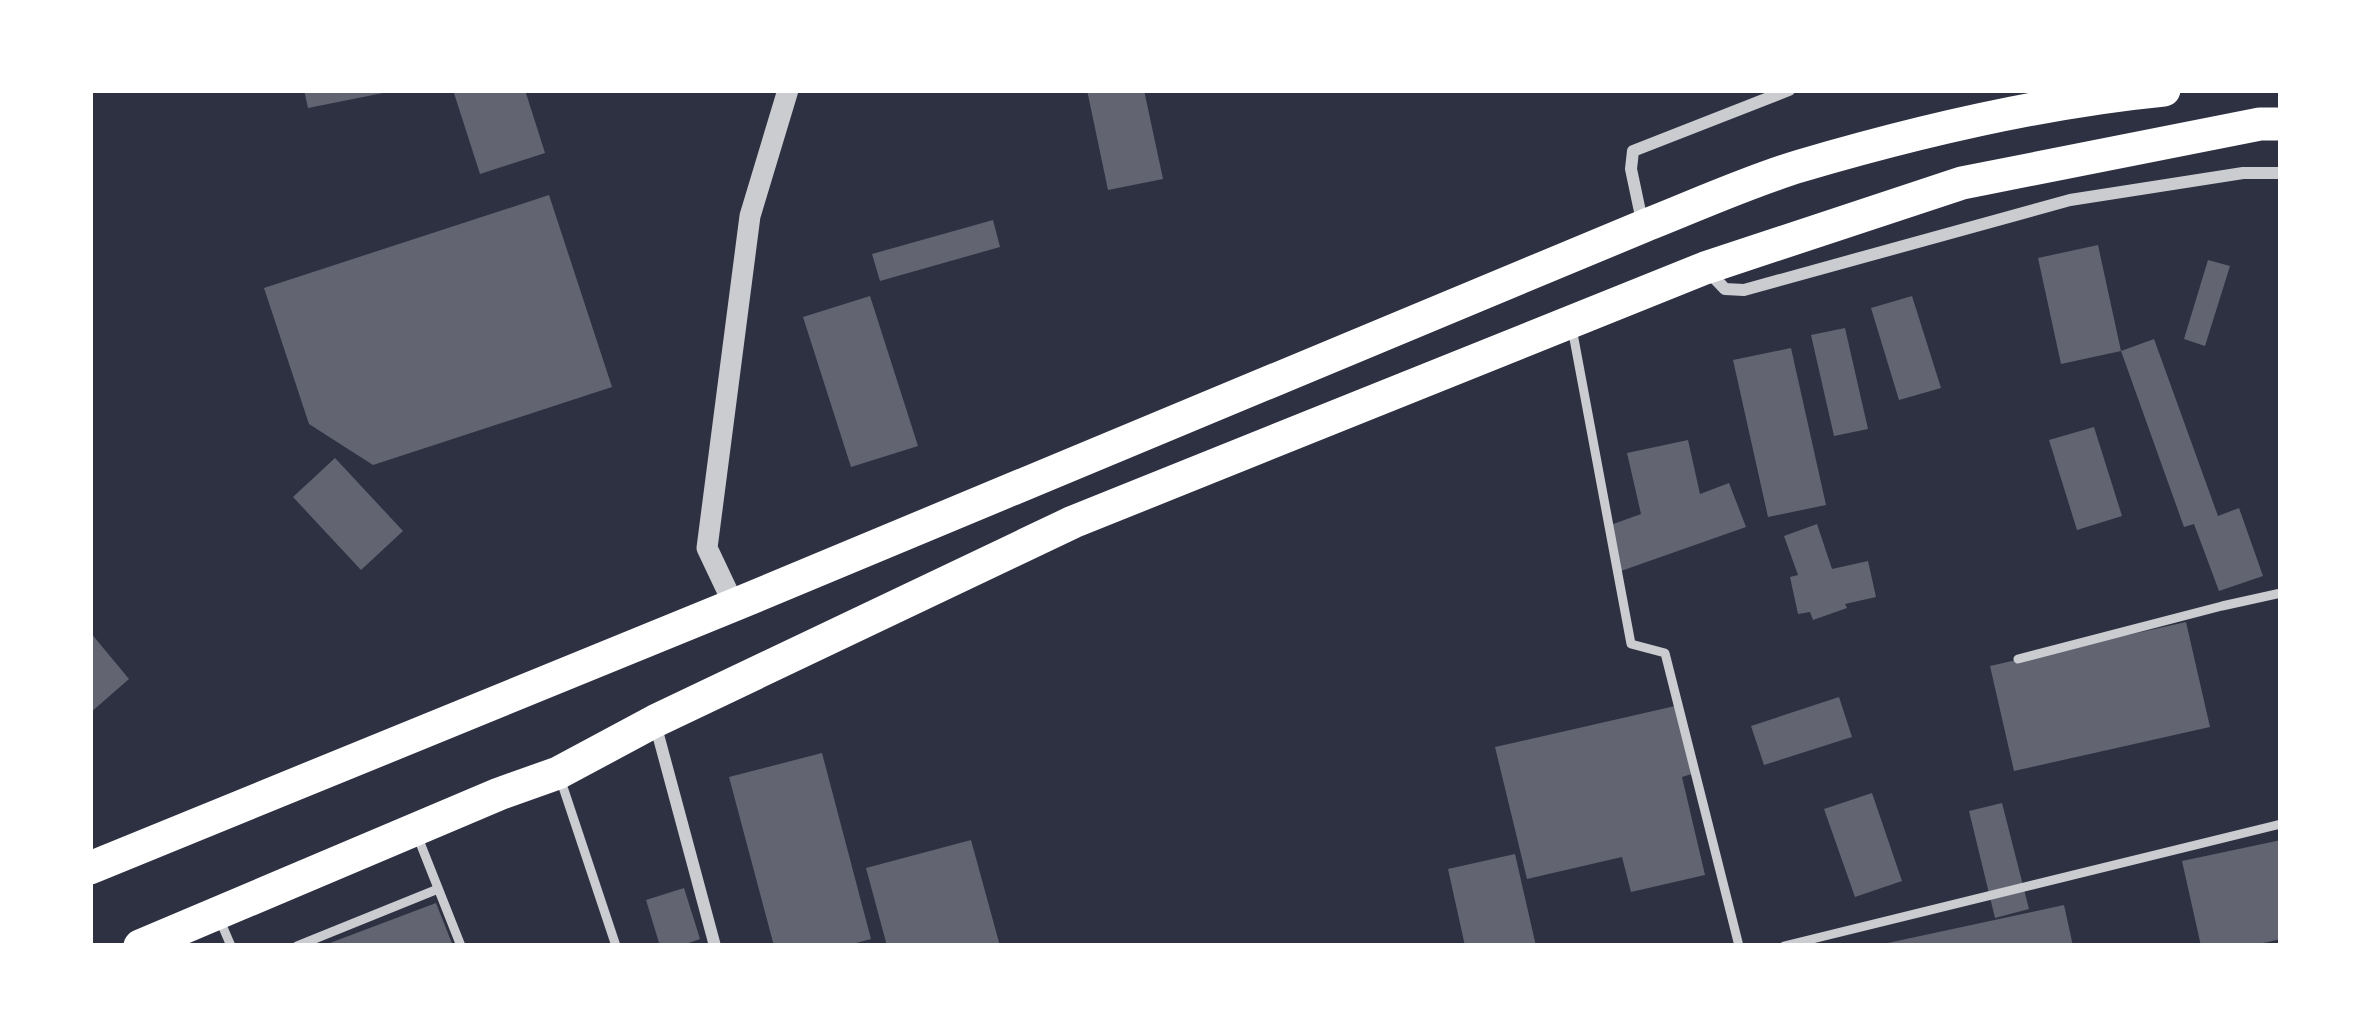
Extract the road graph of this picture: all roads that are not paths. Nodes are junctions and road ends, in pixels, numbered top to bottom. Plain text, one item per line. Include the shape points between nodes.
1 (788, 90) edge
2 (1790, 90) edge
3 (2164, 90) edge
4 (2281, 124) edge
5 (2281, 172) edge
6 (1644, 226) junction
7 (1706, 268) junction
8 (1571, 322) junction
9 (2281, 593) edge
10 (734, 605) junction
11 (2018, 659) dead end
12 (655, 721) junction
13 (558, 773) junction
14 (2281, 824) edge
15 (415, 830) junction
16 (90, 868) edge
17 (438, 890) junction
18 (218, 913) junction
19 (140, 946) edge
20 (231, 946) edge
21 (297, 946) edge
22 (461, 946) edge
23 (616, 946) edge
24 (715, 946) edge
25 (1739, 946) edge
26 (1784, 946) edge

1 - 10 street via 750,216 706,548
2 - 6 street via 1633,151
3 - 6 highway via 1954,126 1796,167
4 - 7 highway via 1962,183
5 - 7 street via 2070,200 1744,290 1726,289
6 - 10 highway
7 - 8 highway
8 - 12 highway via 1073,522
8 - 25 lane via 1630,644 1665,653
9 - 11 lane
10 - 16 highway
12 - 13 highway
12 - 24 street
13 - 15 highway
13 - 23 lane
14 - 26 lane
15 - 17 lane
15 - 18 highway
17 - 21 lane
17 - 22 lane
18 - 19 highway
18 - 20 lane

